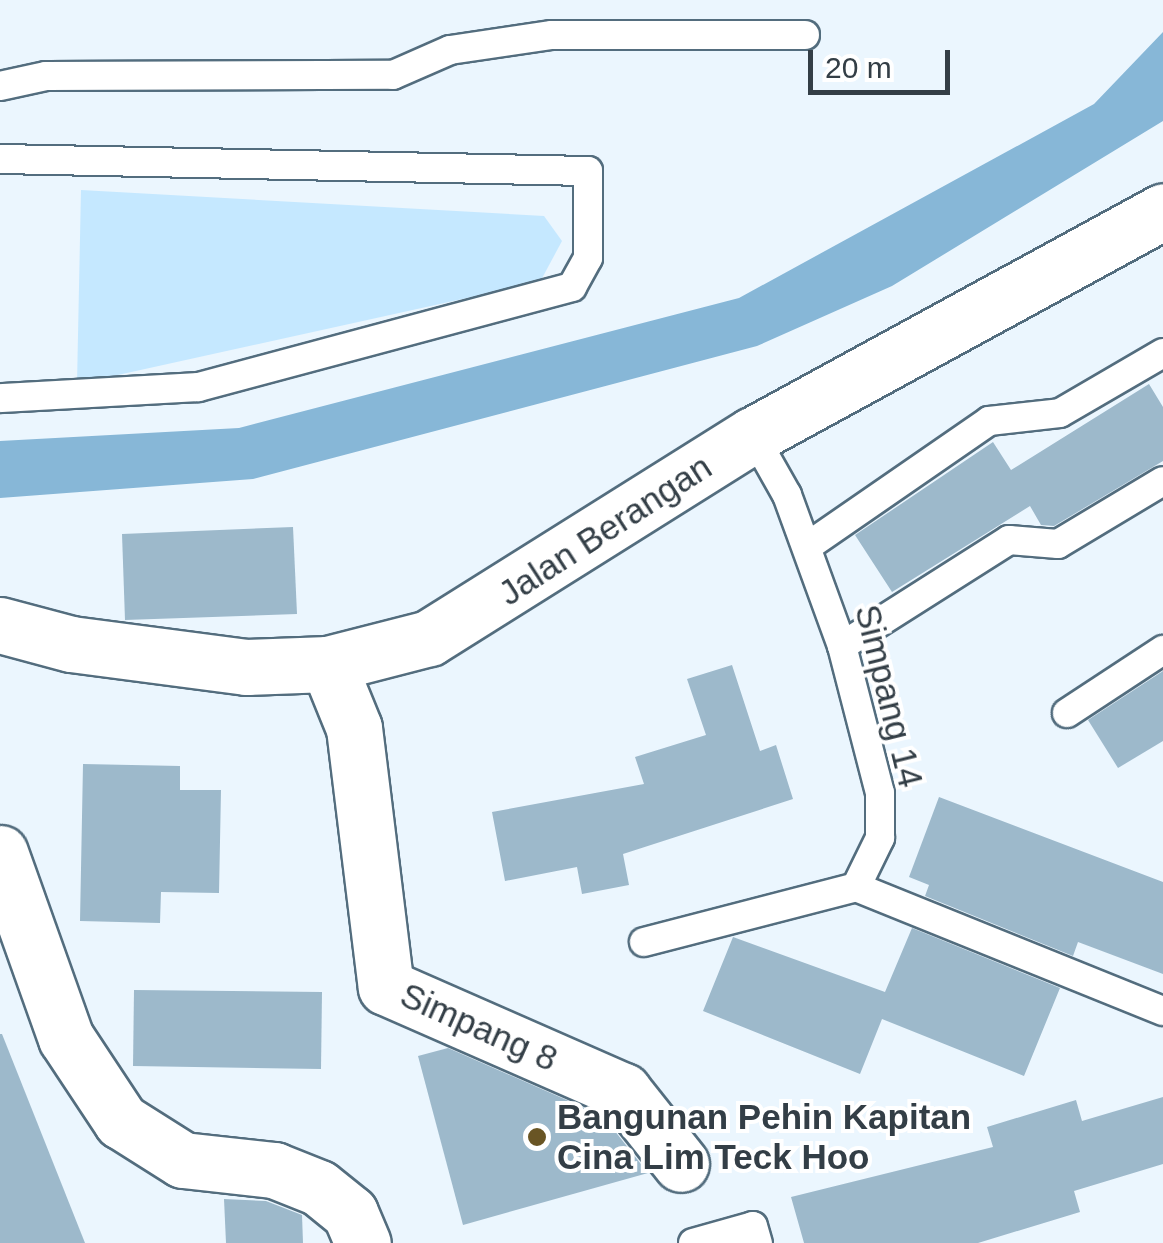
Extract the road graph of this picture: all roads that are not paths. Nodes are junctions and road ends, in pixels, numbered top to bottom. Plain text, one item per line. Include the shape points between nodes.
1 (806, 35) dead end
2 (0, 86) edge
3 (0, 160) edge
4 (1163, 212) edge
5 (1163, 353) edge
6 (0, 398) edge
7 (753, 435) junction
8 (1163, 481) edge
9 (808, 546) junction
10 (0, 625) edge
11 (842, 646) junction
12 (1163, 650) edge
13 (328, 664) junction
14 (1067, 713) dead end
15 (0, 854) edge
16 (856, 887) junction
17 (644, 942) dead end
18 (1163, 1010) edge
19 (681, 1164) dead end
20 (363, 1243) edge
21 (693, 1243) edge
22 (758, 1243) edge

1 - 2 lane via 552,35 450,50 393,74 46,76
3 - 6 lane via 588,171 588,258 572,287 198,387
4 - 7 street, Jalan Berangan
5 - 9 lane via 1060,413 989,421
7 - 9 lane, Simpang 14
7 - 13 street, Jalan Berangan via 430,638
8 - 11 lane via 1058,544 1009,540
9 - 11 lane, Simpang 14
10 - 13 street, Jalan Berangan via 150,656
11 - 16 lane, Simpang 14 via 880,793 880,838
12 - 14 lane
13 - 19 street, Simpang 8 via 354,728 386,987 623,1091
15 - 20 street via 66,1038 121,1121 184,1160 274,1170 319,1188 350,1213
16 - 17 lane
16 - 18 lane
21 - 22 lane via 753,1226

